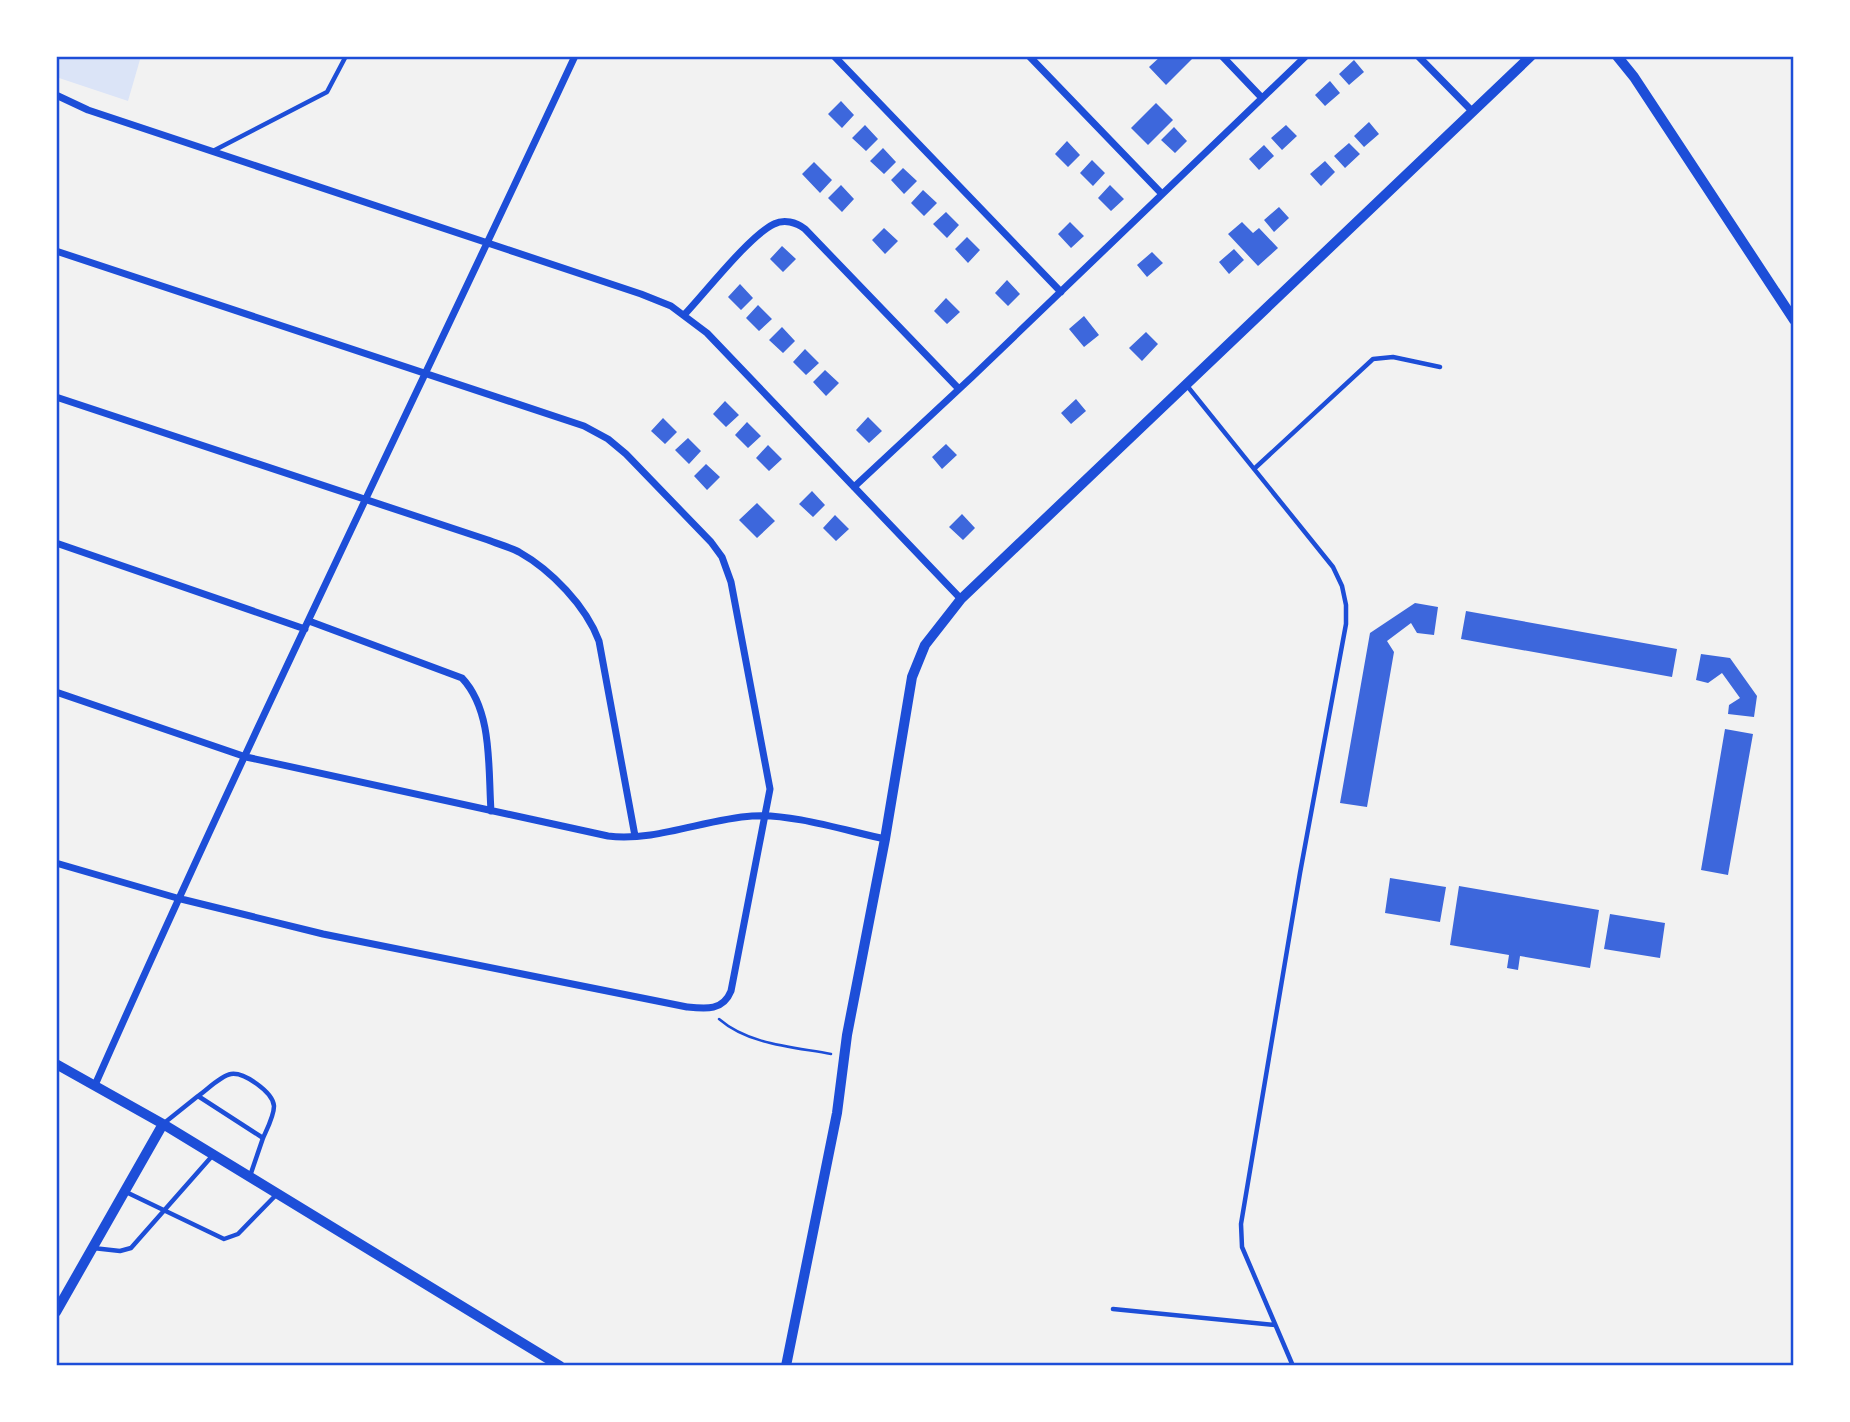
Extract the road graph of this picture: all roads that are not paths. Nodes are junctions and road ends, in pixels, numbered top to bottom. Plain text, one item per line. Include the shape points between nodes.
1 (346, 56) edge
2 (575, 56) edge
3 (834, 56) edge
4 (1029, 56) edge
5 (1222, 56) edge
6 (1306, 56) edge
7 (1418, 56) edge
8 (1531, 56) edge
9 (1617, 56) edge
10 (56, 95) edge
11 (1262, 98) junction
12 (1473, 112) junction
13 (212, 151) junction
14 (1162, 194) junction
15 (488, 242) junction
16 (56, 251) edge
17 (1061, 292) junction
18 (685, 314) junction
19 (1794, 320) edge
20 (1440, 367) dead end
21 (425, 375) junction
22 (1187, 386) junction
23 (959, 389) junction
24 (56, 397) edge
25 (1254, 469) junction
26 (854, 487) junction
27 (366, 500) junction
28 (56, 543) edge
29 (961, 599) junction
30 (307, 625) junction
31 (56, 692) edge
32 (246, 757) junction
33 (491, 811) junction
34 (765, 815) junction
35 (635, 836) junction
36 (886, 839) junction
37 (56, 863) edge
38 (177, 898) junction
39 (56, 1063) edge
40 (95, 1084) junction
41 (198, 1096) junction
42 (163, 1124) junction
43 (263, 1138) junction
44 (214, 1155) junction
45 (249, 1177) junction
46 (125, 1191) junction
47 (277, 1194) junction
48 (165, 1211) junction
49 (93, 1248) junction
50 (1113, 1310) dead end
51 (56, 1312) edge
52 (1276, 1326) junction
53 (560, 1366) edge
54 (786, 1366) edge
55 (1293, 1366) edge

1 - 13 lane via 327,92
2 - 15 street
3 - 17 street
4 - 14 street
5 - 11 street
6 - 11 street
7 - 12 street
8 - 12 street
9 - 19 street
10 - 13 street
11 - 14 street
12 - 22 street
13 - 15 street
14 - 17 street
15 - 18 street via 641,293
15 - 21 street
16 - 21 street
17 - 23 street
18 - 23 street via 771,225 795,223
18 - 26 street via 708,332
20 - 25 lane via 1393,356 1373,359
21 - 27 street
21 - 34 street via 584,426 608,439 716,549 730,575 769,776
22 - 25 lane
22 - 29 street
23 - 26 street
24 - 27 street
25 - 52 lane via 1333,567 1346,605 1340,664 1241,1224 1242,1247
26 - 29 street
27 - 30 street
27 - 35 street via 517,551 539,566 584,612 601,648
28 - 30 street
29 - 36 street via 916,663
30 - 32 street
30 - 33 street via 462,678 482,714
31 - 32 street
32 - 33 street
32 - 38 street
33 - 35 street via 608,836
34 - 35 street
34 - 36 street
34 - 38 street via 731,991 721,1006 707,1008 336,937
36 - 54 street
37 - 38 street
38 - 40 street
39 - 40 street
40 - 42 street
41 - 42 lane
41 - 43 lane
41 - 43 lane via 226,1076 244,1077 272,1099 274,1107
42 - 44 street
42 - 46 street
43 - 45 lane
44 - 45 street
44 - 48 lane
45 - 47 street
46 - 48 lane
46 - 49 street
47 - 48 lane via 231,1238 217,1237
47 - 53 street
48 - 49 lane via 131,1248
49 - 51 street
50 - 52 lane
52 - 55 lane

